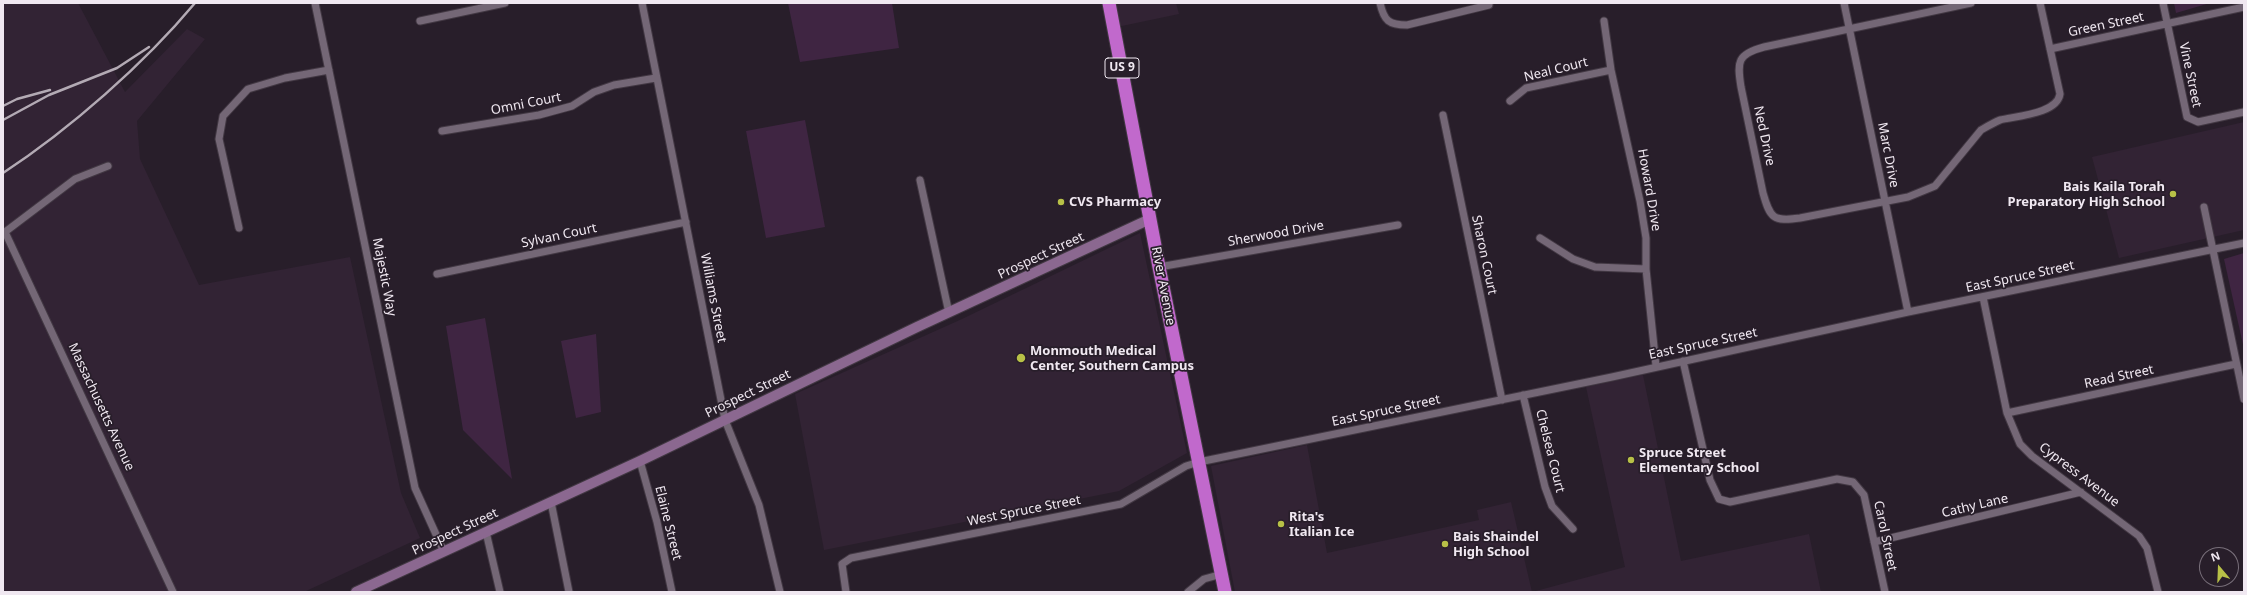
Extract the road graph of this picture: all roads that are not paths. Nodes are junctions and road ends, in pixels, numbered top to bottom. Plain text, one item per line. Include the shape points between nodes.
1 (315, 3) edge
2 (505, 3) edge
3 (642, 3) edge
4 (1109, 3) edge
5 (1380, 3) edge
6 (1489, 3) edge
7 (1844, 3) edge
8 (1971, 3) edge
9 (2040, 3) edge
10 (2163, 3) edge
11 (2244, 7) edge
12 (420, 21) dead end
13 (1604, 21) dead end
14 (2168, 24) junction
15 (1851, 28) junction
16 (2050, 49) junction
17 (329, 70) junction
18 (1611, 70) junction
19 (656, 78) junction
20 (1510, 101) dead end
21 (2244, 112) edge
22 (1443, 115) dead end
23 (442, 131) dead end
24 (108, 166) dead end
25 (920, 180) dead end
26 (1885, 201) junction
27 (2204, 207) dead end
28 (1150, 219) junction
29 (686, 222) junction
30 (1398, 224) dead end
31 (239, 228) dead end
32 (1540, 238) dead end
33 (2244, 243) edge
34 (2212, 250) junction
35 (1159, 268) junction
36 (1646, 269) junction
37 (437, 274) dead end
38 (1984, 297) junction
39 (1908, 312) junction
40 (949, 313) junction
41 (1683, 361) junction
42 (2236, 364) junction
43 (1656, 366) junction
44 (1523, 395) junction
45 (2244, 399) edge
46 (1502, 400) junction
47 (2007, 413) junction
48 (725, 420) junction
49 (640, 461) junction
50 (1199, 462) junction
51 (2081, 492) junction
52 (551, 502) junction
53 (1573, 528) dead end
54 (486, 532) junction
55 (1874, 542) junction
56 (444, 552) junction
57 (1222, 574) junction
58 (174, 592) edge
59 (356, 592) edge
60 (500, 592) edge
61 (569, 592) edge
62 (672, 592) edge
63 (780, 592) edge
64 (846, 592) edge
65 (1188, 592) edge
66 (1225, 592) edge
67 (1885, 592) edge
68 (2158, 592) edge

1 - 17 street, Majestic Way
2 - 12 street
3 - 19 street, Williams Street
4 - 28 highway, River Avenue / US 9
5 - 6 street via 1388,23 1407,25 1489,6
7 - 15 street, Marc Drive
8 - 15 street, Ned Drive
9 - 16 street, Ned Drive
10 - 14 street, Vine Street
11 - 14 street, Green Street
13 - 18 street, Howard Drive
14 - 16 street, Green Street
14 - 21 street, Vine Street via 2187,117 2198,122
15 - 26 street, Marc Drive
15 - 26 street, Ned Drive via 1750,50 1740,60 1738,71 1741,87 1763,193 1773,217 1782,221
16 - 26 street, Ned Drive via 2060,94 2057,102 2044,110 1990,124 1981,130 1935,186
17 - 31 street via 285,78 248,89 223,116 219,139
17 - 56 street, Majestic Way via 415,488
18 - 20 street, Neal Court via 1526,88
18 - 36 street, Howard Drive via 1640,201 1646,238
19 - 23 street, Omni Court via 614,85 594,92 572,106 539,115
19 - 29 street, Williams Street
22 - 46 street, Sharon Court
24 - 58 street, Massachusetts Avenue via 75,179 5,232
25 - 40 street
26 - 39 street, Marc Drive
27 - 34 street
28 - 35 highway, River Avenue / US 9
28 - 40 street, Prospect Street
29 - 37 street, Sylvan Court
29 - 48 street, Williams Street
30 - 35 street, Sherwood Drive
32 - 36 street via 1573,259 1595,267
33 - 34 street, East Spruce Street
34 - 38 street, East Spruce Street
34 - 42 street
35 - 50 highway, River Avenue / US 9
36 - 43 street, Howard Drive
38 - 39 street, East Spruce Street
38 - 47 street, Cypress Avenue
39 - 41 street, East Spruce Street
40 - 48 street, Prospect Street
41 - 43 street, East Spruce Street
41 - 55 street, Carol Street via 1710,480 1719,499 1730,502 1837,479 1853,482 1864,495
42 - 45 street
42 - 47 street, Read Street
43 - 44 street, East Spruce Street
44 - 46 street, East Spruce Street
44 - 53 street, Chelsea Court via 1552,506
46 - 50 street, East Spruce Street
47 - 51 street, Cypress Avenue via 2020,444 2032,456
48 - 49 street, Prospect Street
48 - 63 street, Williams Street via 758,505
49 - 52 street, Prospect Street
49 - 62 street, Elaine Street
50 - 57 highway, River Avenue / US 9
50 - 64 street, West Spruce Street via 1186,466 1121,504 846,560 842,564
51 - 55 street, Cathy Lane
51 - 68 street, Cypress Avenue via 2139,536 2147,548
52 - 54 street, Prospect Street
52 - 61 street
54 - 56 street, Prospect Street
54 - 60 street
55 - 67 street, Carol Street
56 - 59 street, Prospect Street
57 - 65 street via 1204,579
57 - 66 highway, River Avenue / US 9

